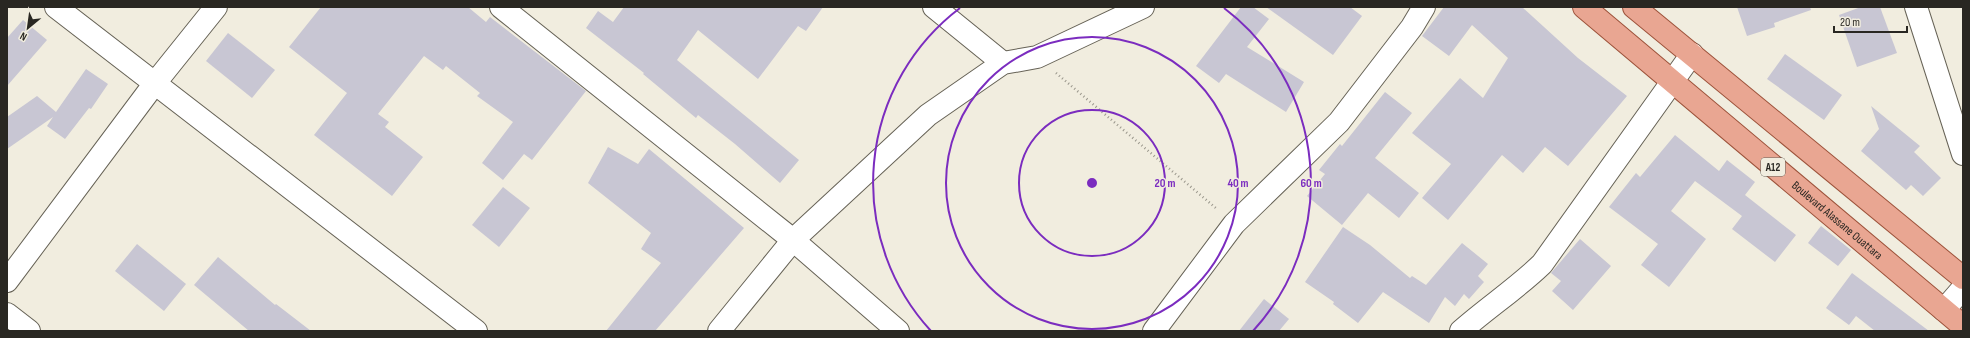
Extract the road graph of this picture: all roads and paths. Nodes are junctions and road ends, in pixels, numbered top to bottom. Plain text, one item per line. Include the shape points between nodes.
1 (56, 7) edge
2 (216, 7) edge
3 (501, 7) edge
4 (934, 7) edge
5 (1142, 7) edge
6 (1424, 7) edge
7 (1584, 7) edge
8 (1634, 7) edge
9 (1916, 7) edge
10 (1692, 54) junction
11 (1037, 57) junction
12 (1003, 63) junction
13 (1672, 82) junction
14 (155, 83) junction
15 (1963, 154) edge
16 (1234, 224) junction
17 (793, 240) junction
18 (1963, 278) edge
19 (7, 281) edge
20 (1963, 288) edge
21 (1944, 310) junction
22 (7, 314) edge
23 (1963, 326) edge
24 (29, 331) edge
25 (476, 331) edge
26 (718, 331) edge
27 (898, 331) edge
28 (1154, 331) edge
29 (1461, 331) edge

1 - 14 street
2 - 14 street
3 - 17 street
4 - 12 street
5 - 11 street
6 - 16 street via 1412,27 1339,122
7 - 13 main road, Boulevard Alassane Ouattara / A12
8 - 10 main road
9 - 15 street
10 - 13 street
10 - 18 main road
11 - 12 street
11 - 16 path
12 - 17 street via 928,115
13 - 21 main road, Boulevard Alassane Ouattara / A12
13 - 29 street via 1542,264 1519,286
14 - 19 street
14 - 25 street
16 - 28 street
17 - 26 street
17 - 27 street
20 - 21 street
21 - 23 main road, Boulevard Alassane Ouattara / A12
22 - 24 street

